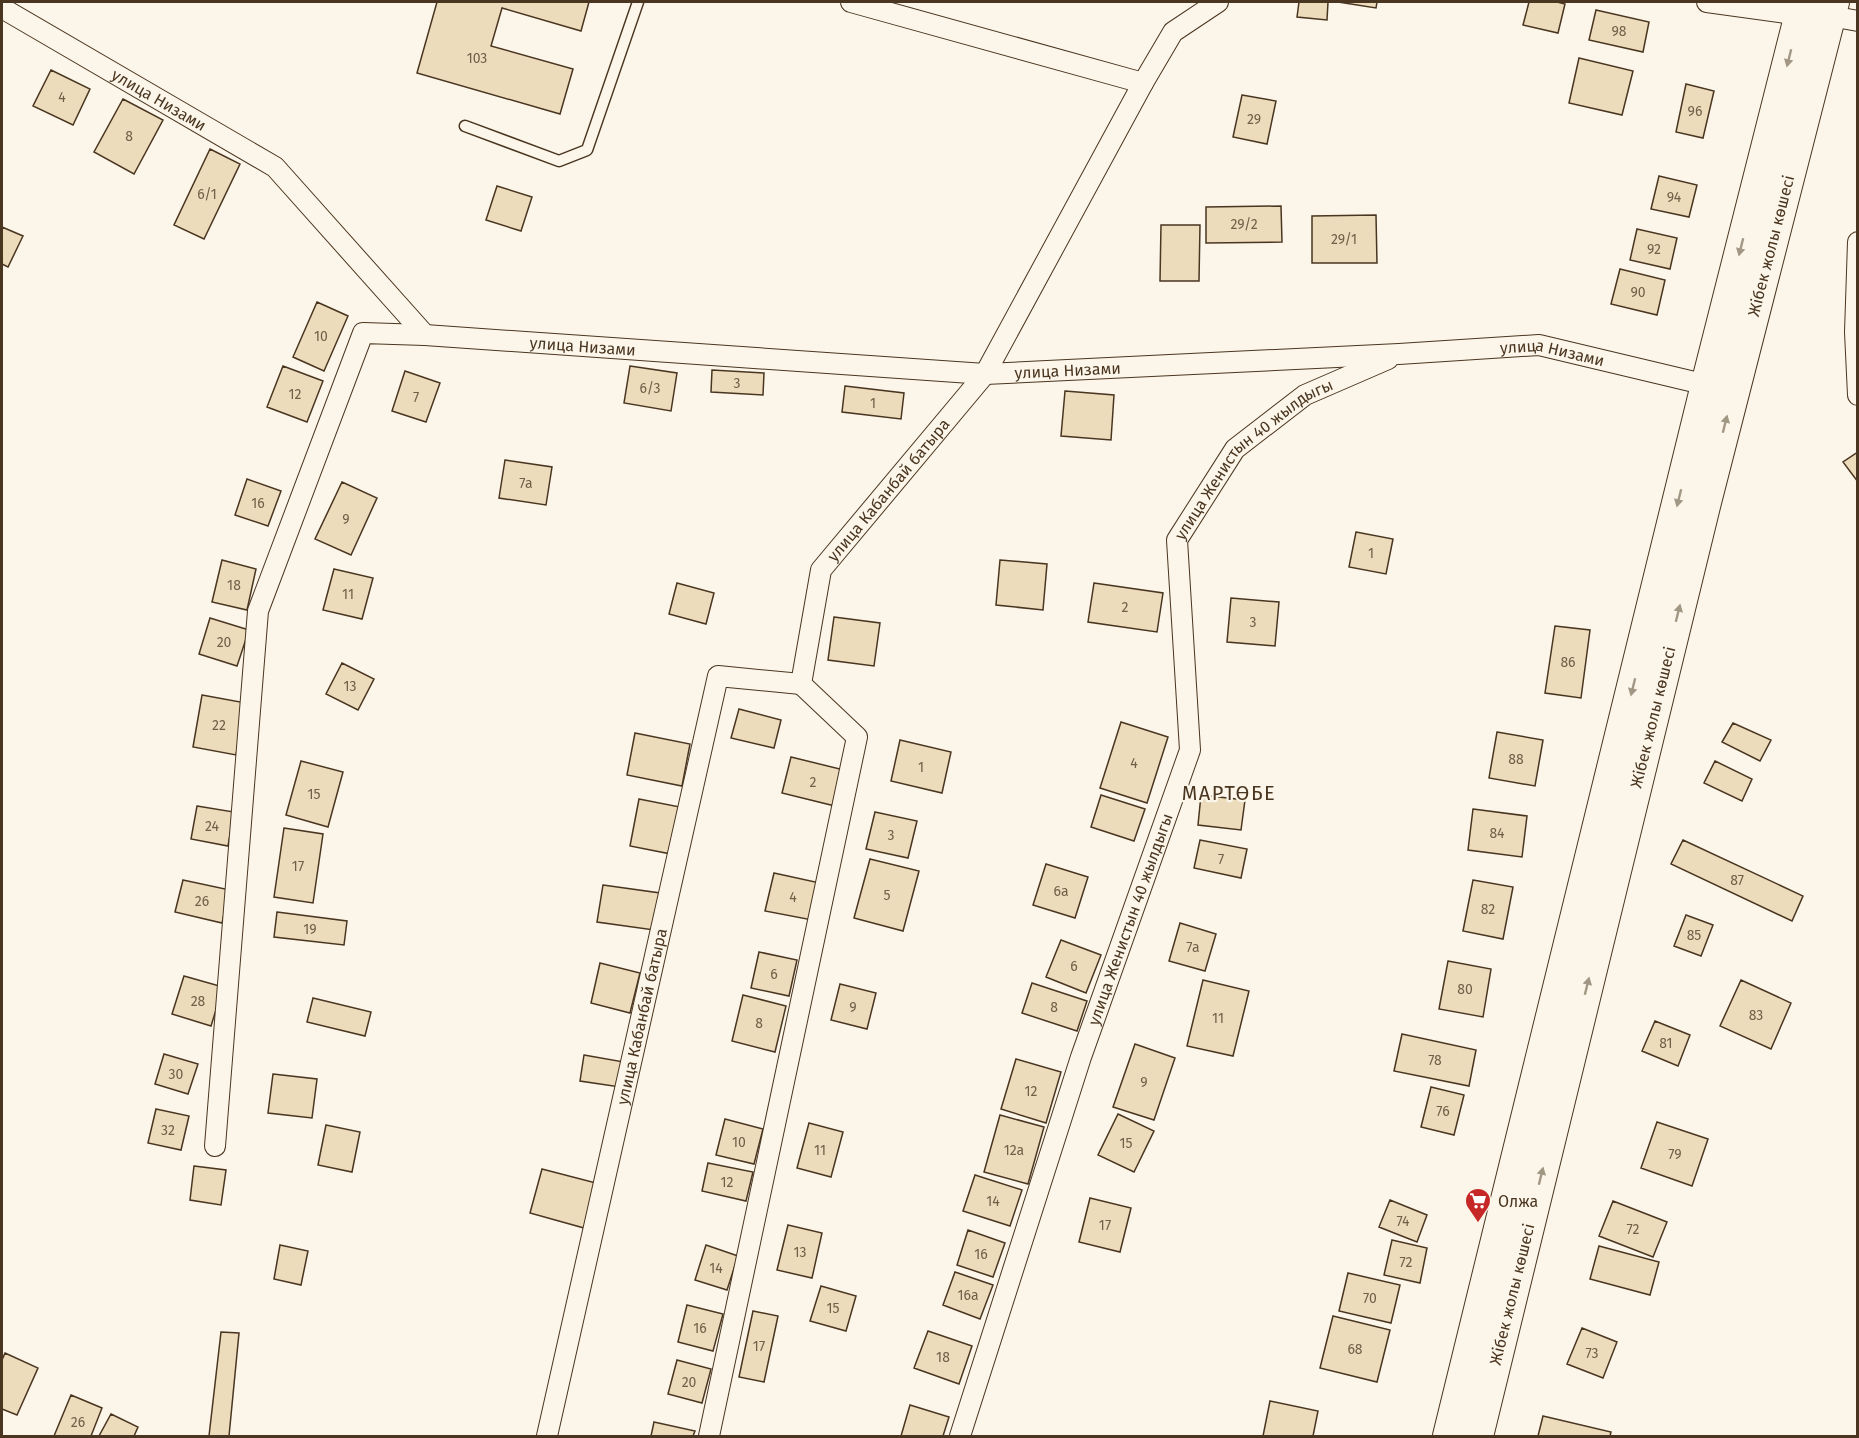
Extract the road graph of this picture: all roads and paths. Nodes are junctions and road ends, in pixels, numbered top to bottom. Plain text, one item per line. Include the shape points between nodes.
1 (638, 2) edge
2 (851, 2) edge
3 (1218, 2) edge
4 (1707, 2) edge
5 (2, 8) edge
6 (1825, 11) edge
7 (1143, 83) junction
8 (465, 126) dead end
9 (1857, 242) edge
10 (426, 335) junction
11 (1400, 354) junction
12 (985, 374) junction
13 (1707, 385) junction
14 (1857, 395) edge
15 (801, 684) junction
16 (215, 1146) dead end
17 (547, 1437) edge
18 (709, 1437) edge
19 (960, 1437) edge
20 (1449, 1437) edge
21 (1477, 1437) edge

1 - 8 lane via 587,150 559,162
2 - 7 street
3 - 7 street, улица Кабанбай батыра via 1173,32
4 - 6 street
5 - 10 street, улица Низами via 275,167
6 -> 13 main road, Жібек жолы көшесі
21 -> 6 main road, Жібек жолы көшесі
7 - 12 street, улица Кабанбай батыра
9 - 14 street
10 - 12 street, улица Низами
10 - 16 street, улица Низами via 363,333 258,611
11 - 12 street, улица Низами
11 - 13 street, улица Низами via 1539,345
11 - 19 street, улица Женистын 40 жылдыгы via 1305,395 1235,449 1177,540 1190,750 1080,1057
12 - 15 street, улица Кабанбай батыра via 820,570
13 -> 20 main road, Жібек жолы көшесі
15 - 17 street, улица Кабанбай батыра via 718,676
15 - 18 street via 857,737

